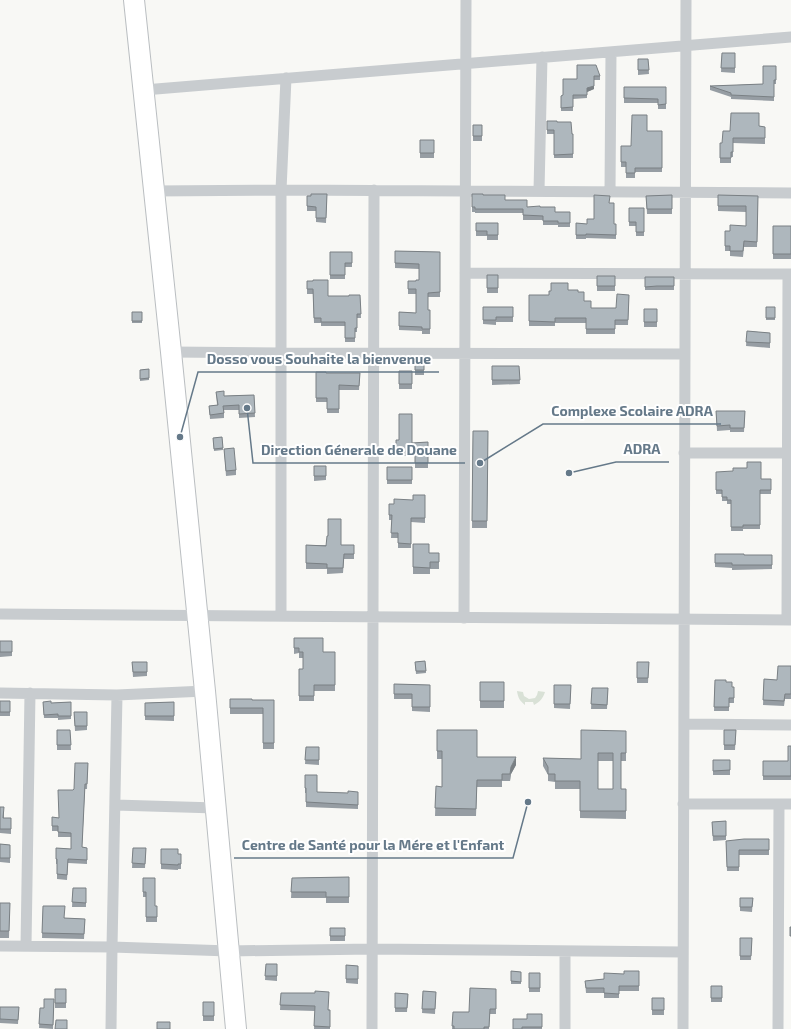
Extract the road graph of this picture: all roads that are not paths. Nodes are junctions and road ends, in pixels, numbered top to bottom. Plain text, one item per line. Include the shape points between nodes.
1 (134, 0) edge
2 (466, 0) edge
3 (686, 0) edge
4 (791, 37) edge
5 (686, 46) junction
6 (612, 52) junction
7 (542, 57) junction
8 (466, 63) junction
9 (286, 78) junction
10 (144, 90) junction
11 (791, 186) edge
12 (281, 190) junction
13 (374, 190) junction
14 (153, 191) junction
15 (465, 191) junction
16 (539, 191) junction
17 (610, 192) junction
18 (684, 192) junction
19 (791, 193) edge
20 (465, 273) junction
21 (684, 274) junction
22 (790, 274) edge
23 (171, 352) junction
24 (281, 353) junction
25 (373, 354) junction
26 (465, 354) junction
27 (684, 354) junction
28 (684, 453) junction
29 (789, 453) edge
30 (0, 614) edge
31 (197, 616) junction
32 (281, 616) junction
33 (373, 617) junction
34 (464, 618) junction
35 (684, 620) junction
36 (789, 620) edge
37 (205, 691) junction
38 (0, 693) edge
39 (30, 694) junction
40 (117, 695) junction
41 (684, 724) junction
42 (791, 725) edge
43 (683, 804) junction
44 (779, 804) junction
45 (791, 804) edge
46 (115, 805) junction
47 (216, 808) junction
48 (0, 946) edge
49 (26, 946) junction
50 (112, 947) junction
51 (372, 949) junction
52 (229, 951) junction
53 (565, 951) junction
54 (683, 952) junction
55 (111, 1029) edge
56 (236, 1029) edge
57 (372, 1029) edge
58 (565, 1029) edge
59 (683, 1029) edge
60 (778, 1029) edge

1 - 10 highway
2 - 8 street
3 - 5 street
4 - 5 street
5 - 6 street
5 - 18 street
6 - 7 street
6 - 17 street
7 - 8 street
7 - 16 street
8 - 9 street
8 - 15 street
9 - 10 street
9 - 12 street
10 - 14 highway
11 - 19 street
12 - 13 street
12 - 14 street
12 - 24 street
13 - 15 street
13 - 25 street
14 - 23 highway
15 - 16 street
15 - 20 street
16 - 17 street
17 - 18 street
18 - 19 street
18 - 21 street
20 - 21 street
20 - 26 street
21 - 22 street
21 - 27 street
22 - 29 street
23 - 24 street
23 - 31 highway
24 - 25 street
24 - 32 street
25 - 26 street
25 - 33 street
26 - 27 street
26 - 34 street
27 - 28 street
28 - 29 street
28 - 35 street
29 - 36 street
30 - 31 street
31 - 32 street
31 - 37 highway
32 - 33 street
33 - 34 street
33 - 51 street
34 - 35 street
35 - 36 street
35 - 41 street
37 - 40 street
37 - 47 highway
38 - 39 street
39 - 40 street
39 - 49 street
40 - 46 street
41 - 42 street
41 - 43 street
43 - 44 street
43 - 54 street
44 - 45 street
44 - 60 street
46 - 47 street
46 - 50 street
47 - 52 highway
48 - 49 street
49 - 50 street
50 - 52 street
50 - 55 street
51 - 52 street
51 - 53 street
51 - 57 street
52 - 56 highway
53 - 54 street
53 - 58 street
54 - 59 street

